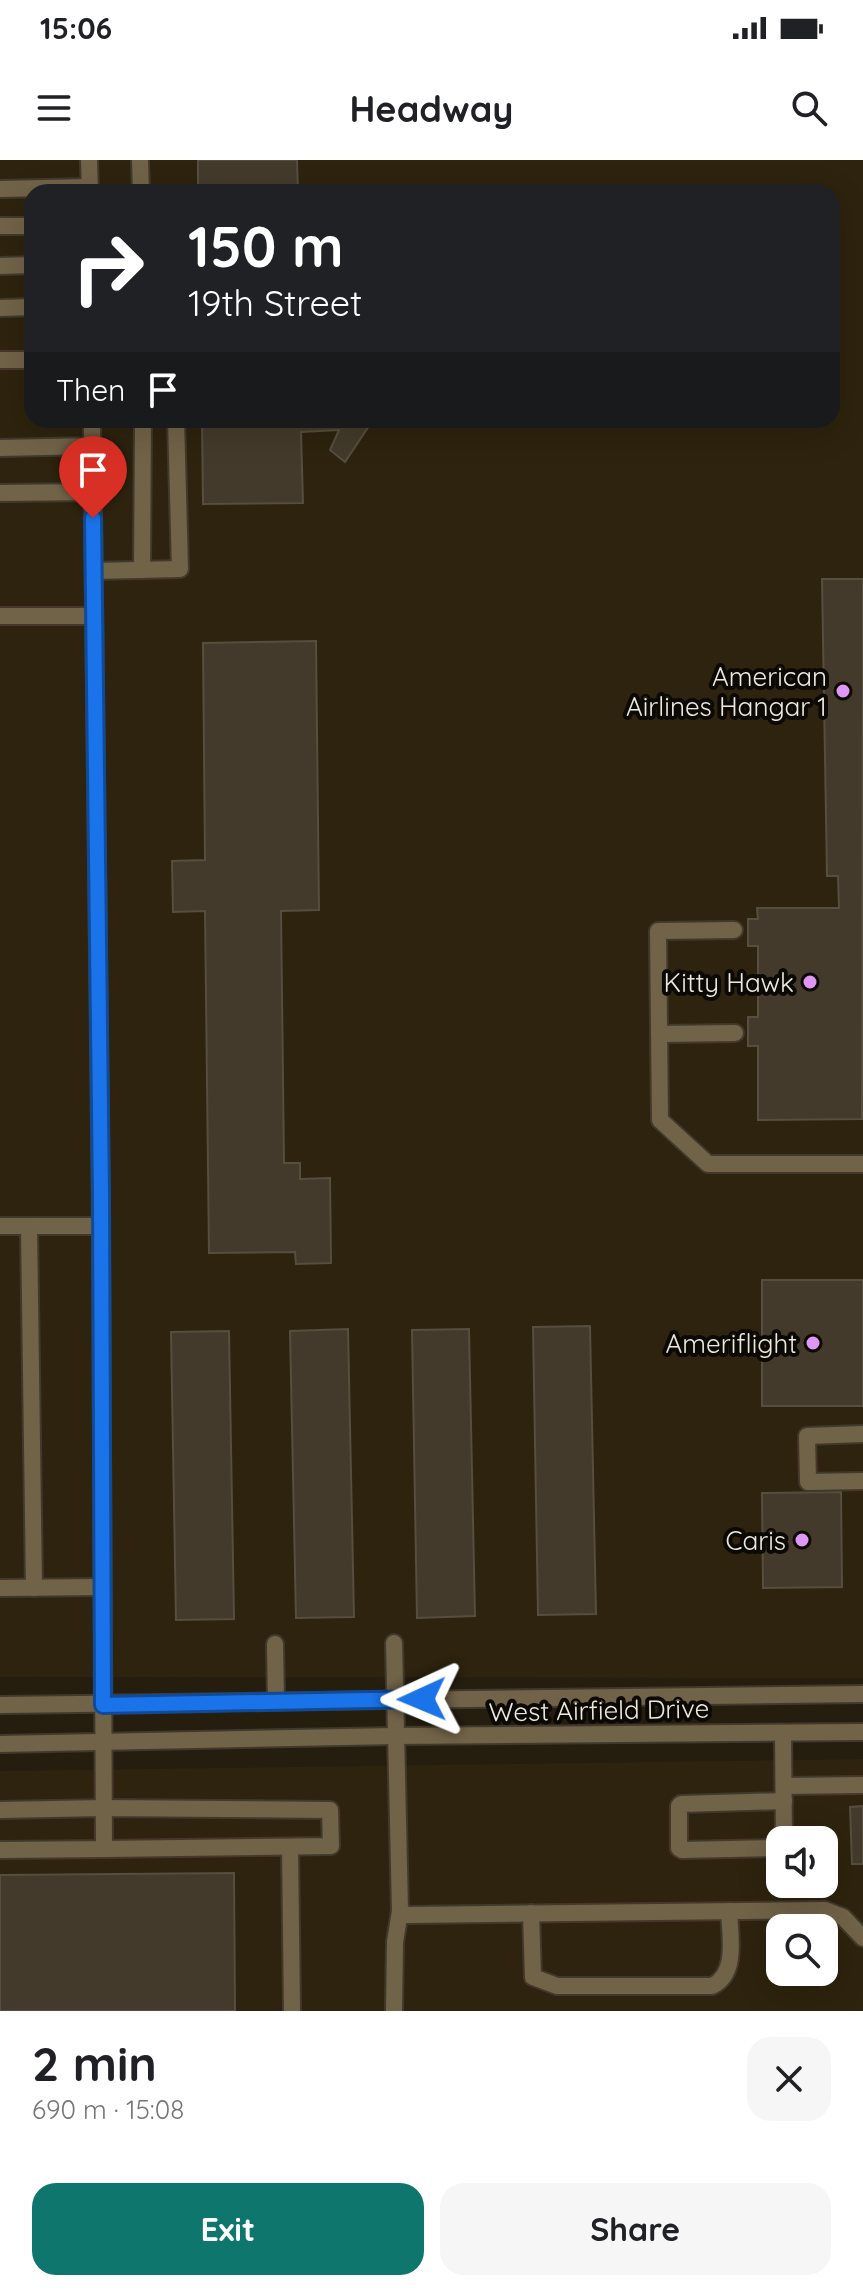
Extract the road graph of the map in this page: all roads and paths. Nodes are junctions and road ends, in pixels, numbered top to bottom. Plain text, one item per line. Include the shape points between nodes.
1 (89, 160) edge
2 (140, 160) edge
3 (90, 184) edge
4 (141, 184) edge
5 (0, 189) edge
6 (24, 189) edge
7 (0, 226) edge
8 (24, 226) edge
9 (24, 265) edge
10 (0, 266) edge
11 (24, 307) edge
12 (0, 308) edge
13 (0, 360) edge
14 (24, 360) edge
15 (92, 428) edge
16 (143, 428) edge
17 (176, 428) edge
18 (92, 446) junction
19 (0, 448) edge
20 (93, 492) junction
21 (0, 493) edge
22 (142, 570) junction
23 (94, 571) junction
24 (0, 616) edge
25 (94, 616) junction
26 (734, 930) dead end
27 (735, 1033) dead end
28 (659, 1034) junction
29 (863, 1164) edge
30 (0, 1226) edge
31 (29, 1226) junction
32 (101, 1226) junction
33 (863, 1434) edge
34 (863, 1481) edge
35 (102, 1587) junction
36 (0, 1588) edge
37 (34, 1588) junction
38 (394, 1643) dead end
39 (275, 1644) dead end
40 (863, 1694) edge
41 (395, 1699) junction
42 (276, 1702) junction
43 (0, 1705) edge
44 (103, 1705) junction
45 (863, 1732) edge
46 (783, 1733) junction
47 (395, 1736) junction
48 (103, 1742) junction
49 (0, 1744) edge
50 (863, 1785) edge
51 (784, 1794) junction
52 (104, 1808) junction
53 (0, 1810) edge
54 (784, 1826) edge
55 (290, 1847) junction
56 (766, 1848) edge
57 (104, 1849) junction
58 (0, 1850) edge
59 (400, 1911) junction
60 (729, 1911) junction
61 (531, 1913) junction
62 (863, 1938) edge
63 (292, 2011) edge
64 (394, 2011) edge

1 - 3 street
2 - 4 street
5 - 6 street
7 - 8 street
9 - 10 street
11 - 12 street
13 - 14 street
15 - 18 street
16 - 22 street
17 - 22 street via 180,569
18 - 19 street
18 - 20 street
20 - 21 street
20 - 23 street
22 - 23 street
23 - 25 street
24 - 25 street
25 - 32 street
26 - 28 street via 658,931
27 - 28 street
28 - 29 street via 660,1120 708,1164
30 - 31 street
31 - 32 street
31 - 37 street
32 - 35 street
33 - 34 street via 807,1436 808,1482
35 - 37 street
35 - 44 street
36 - 37 street
38 - 41 street
39 - 42 street
40 - 41 street, West Airfield Drive
41 - 42 street, West Airfield Drive
41 - 47 street
42 - 44 street, West Airfield Drive
43 - 44 street, West Airfield Drive
44 - 48 street
45 - 46 street, West Airfield Drive
46 - 47 street, West Airfield Drive
46 - 51 street
47 - 48 street, West Airfield Drive
47 - 59 street
48 - 49 street, West Airfield Drive
48 - 52 street
50 - 51 street
51 - 54 street
51 - 56 street via 679,1806 682,1850
52 - 53 street
52 - 55 street via 330,1810 331,1846
52 - 57 street
55 - 57 street
55 - 63 street
57 - 58 street
59 - 61 street
59 - 64 street
60 - 61 street
60 - 61 street via 729,1972 712,1986 557,1986 539,1981 531,1967
60 - 62 street via 825,1910 843,1917

